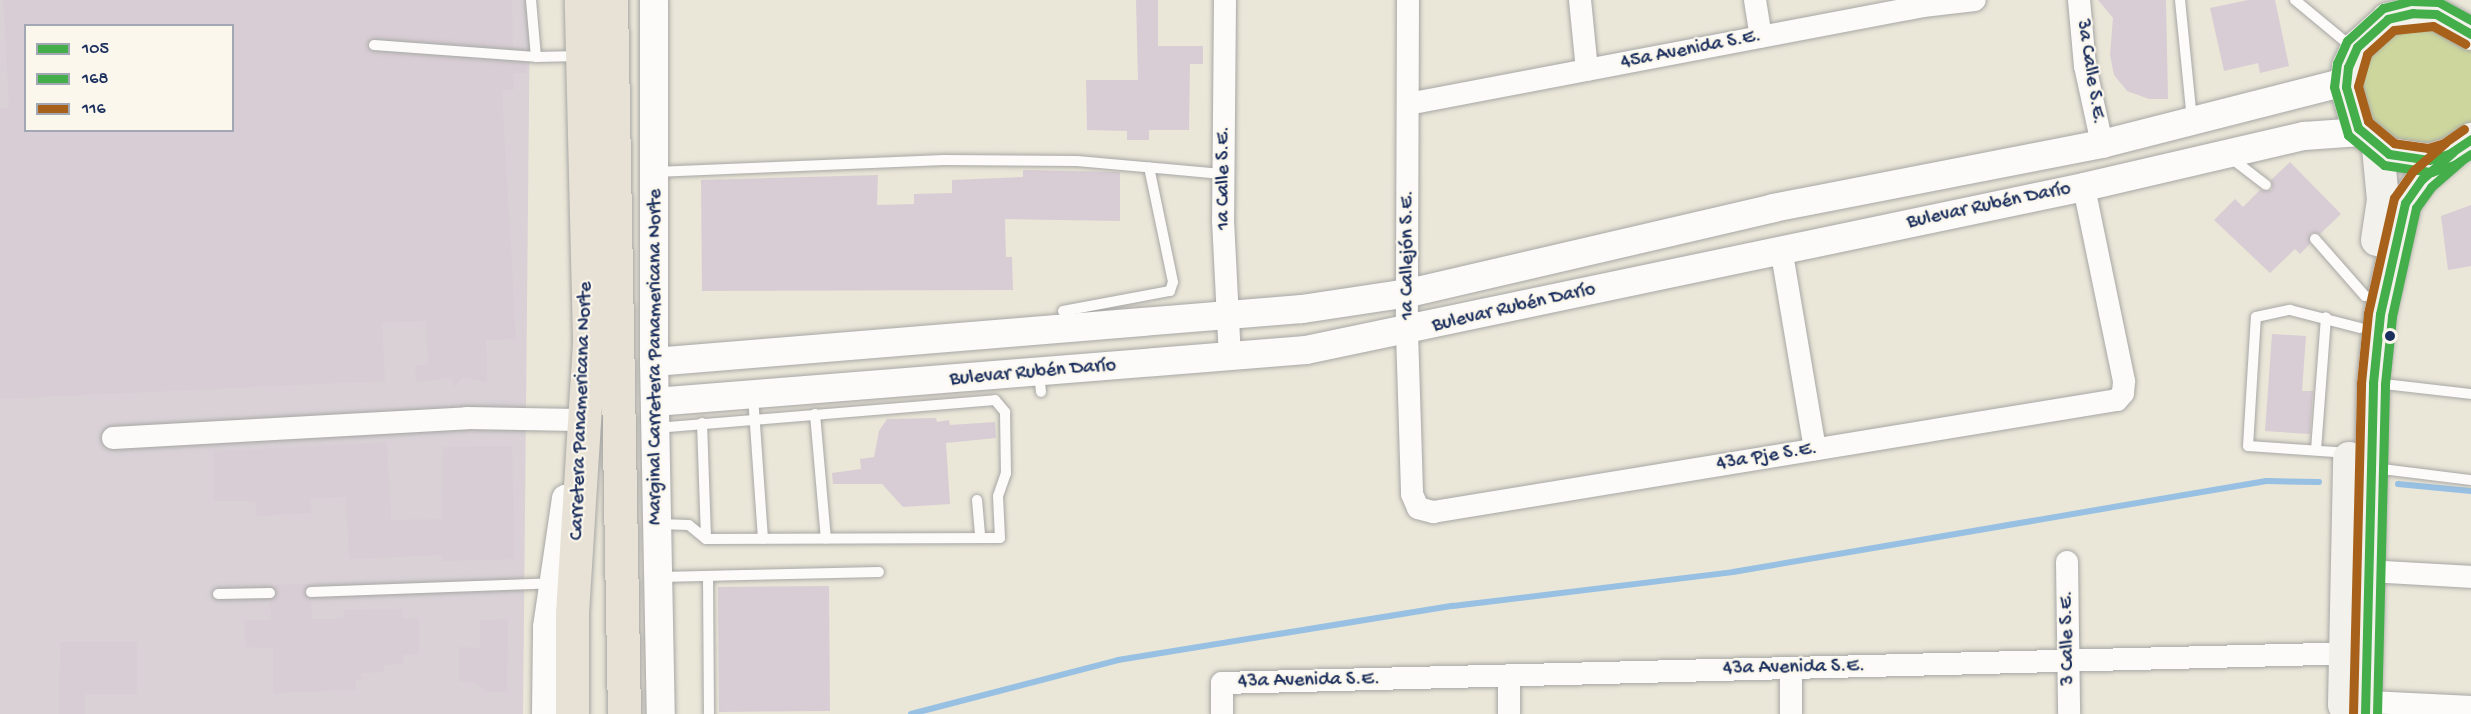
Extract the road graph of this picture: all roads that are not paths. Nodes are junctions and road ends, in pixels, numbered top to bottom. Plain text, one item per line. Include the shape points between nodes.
1 (531, 0) edge
2 (581, 0) edge
3 (611, 0) edge
4 (654, 0) edge
5 (1225, 0) edge
6 (1408, 0) edge
7 (1580, 0) edge
8 (1755, 0) edge
9 (1975, 0) edge
10 (2079, 0) edge
11 (2180, 0) edge
12 (2295, 0) edge
13 (1922, 3) edge
14 (2449, 18) edge
15 (1761, 37) junction
16 (374, 45) dead end
17 (2355, 50) junction
18 (582, 56) junction
19 (536, 57) junction
20 (1587, 70) junction
21 (2346, 82) junction
22 (1408, 104) junction
23 (2193, 123) junction
24 (2370, 140) junction
25 (2102, 144) junction
26 (2462, 146) edge
27 (2225, 155) junction
28 (1149, 167) junction
29 (655, 172) junction
30 (1224, 174) junction
31 (2266, 185) dead end
32 (2084, 187) junction
33 (2315, 239) dead end
34 (1781, 248) junction
35 (1408, 293) junction
36 (2365, 296) junction
37 (1063, 310) dead end
38 (1227, 314) junction
39 (2326, 317) junction
40 (2360, 328) junction
41 (1407, 332) junction
42 (588, 339) junction
43 (1230, 356) junction
44 (654, 362) junction
45 (2373, 383) junction
46 (2471, 394) edge
47 (754, 407) junction
48 (815, 414) junction
49 (655, 415) junction
50 (577, 420) junction
51 (702, 423) junction
52 (113, 438) dead end
53 (1815, 449) junction
54 (2316, 450) junction
55 (2360, 460) junction
56 (2471, 480) edge
57 (977, 500) dead end
58 (1418, 508) joint
59 (656, 524) junction
60 (980, 537) junction
61 (826, 538) junction
62 (706, 539) junction
63 (763, 539) junction
64 (2067, 562) dead end
65 (2368, 571) junction
66 (879, 572) dead end
67 (708, 576) junction
68 (657, 577) junction
69 (2471, 577) edge
70 (554, 583) junction
71 (311, 592) dead end
72 (270, 593) dead end
73 (218, 594) dead end
74 (2356, 653) junction
75 (2068, 661) junction
76 (1791, 668) junction
77 (1509, 675) junction
78 (2471, 707) edge
79 (2354, 708) edge
80 (546, 714) edge
81 (572, 714) edge
82 (624, 714) edge
83 (660, 714) edge
84 (709, 714) edge
85 (1222, 714) edge
86 (1509, 714) edge
87 (1791, 714) edge
88 (2069, 714) edge

1 - 19 lane
2 - 18 highway, Carretera Panamericana Norte
3 - 82 highway, Carretera Panamericana Norte
4 - 29 street, Marginal Carretera Panamericana Norte
5 - 30 street, 1a Calle S.E.
6 - 22 street, 1a Callejón S.E.
7 - 20 street
8 - 15 street
9 - 13 street, 45a Avenida S.E.
10 - 25 street, 3a Calle S.E. via 2085,66
11 - 23 lane
12 - 17 lane
13 - 15 street, 45a Avenida S.E.
14 - 17 main road via 2381,23
15 - 20 street, 45a Avenida S.E.
16 - 19 lane
17 - 21 main road
18 - 19 lane
18 - 42 highway, Carretera Panamericana Norte
20 - 22 street, 45a Avenida S.E.
21 - 23 street, Bulevar Rubén Darío
21 - 24 main road via 2350,111
22 - 35 street, 1a Callejón S.E.
23 - 25 street, Bulevar Rubén Darío
24 - 26 main road via 2413,160
24 - 27 street, Bulevar Rubén Darío via 2304,136
24 - 36 main road via 2384,201
25 - 35 street, Bulevar Rubén Darío via 1773,208
26 - 45 main road via 2422,179 2405,203 2380,314
27 - 31 lane
27 - 32 street, Bulevar Rubén Darío
28 - 29 lane via 1077,161 944,160
28 - 30 lane
28 - 37 lane via 1173,282 1170,291
29 - 44 street, Marginal Carretera Panamericana Norte
30 - 38 street, 1a Calle S.E.
32 - 34 street, Bulevar Rubén Darío
32 - 53 street, 43a Pje S.E. via 2124,381 2123,393 2117,400
33 - 36 lane
34 - 41 street, Bulevar Rubén Darío
34 - 53 street
35 - 38 street, Bulevar Rubén Darío via 1302,309
35 - 41 street, 1a Callejón S.E.
36 - 40 main road
38 - 43 street, 1a Calle S.E.
38 - 44 street, Bulevar Rubén Darío
39 - 40 lane via 2336,325
39 - 54 lane
39 - 54 lane via 2290,310 2256,317 2248,446
40 - 55 main road
41 - 43 street, Bulevar Rubén Darío via 1307,357
41 - 58 street, 1a Callejón S.E. via 1412,494
42 - 50 street
42 - 81 highway, Carretera Panamericana Norte via 572,613
43 - 47 street, Bulevar Rubén Darío via 1040,383
44 - 49 street, Marginal Carretera Panamericana Norte
45 - 46 lane
45 - 55 main road
47 - 48 lane
47 - 49 street, Bulevar Rubén Darío
47 - 51 lane
47 - 63 lane
48 - 60 lane via 995,400 1005,412 1006,473 998,496 1000,538
48 - 61 lane
49 - 51 lane
49 - 59 street, Marginal Carretera Panamericana Norte
50 - 52 street via 466,418
50 - 70 street
51 - 62 lane
53 - 58 street, 43a Pje S.E. via 1434,512
54 - 55 lane
55 - 56 lane
55 - 65 main road
55 - 74 main road
57 - 60 lane
59 - 62 lane via 689,525
59 - 68 street, Marginal Carretera Panamericana Norte
60 - 61 lane
61 - 63 lane
62 - 63 lane
64 - 75 street, 3 Calle S.E.
65 - 69 street
65 - 74 main road
66 - 67 lane
67 - 68 lane
67 - 84 lane
68 - 83 street, Marginal Carretera Panamericana Norte
70 - 71 lane
70 - 80 street via 546,645
72 - 73 lane
74 - 75 street, 43a Avenida S.E.
74 - 79 main road
75 - 76 street, 43a Avenida S.E.
75 - 88 street, 3 Calle S.E.
76 - 77 street, 43a Avenida S.E.
76 - 87 street
77 - 85 street, 43a Avenida S.E. via 1222,683
77 - 86 street
78 - 79 street

